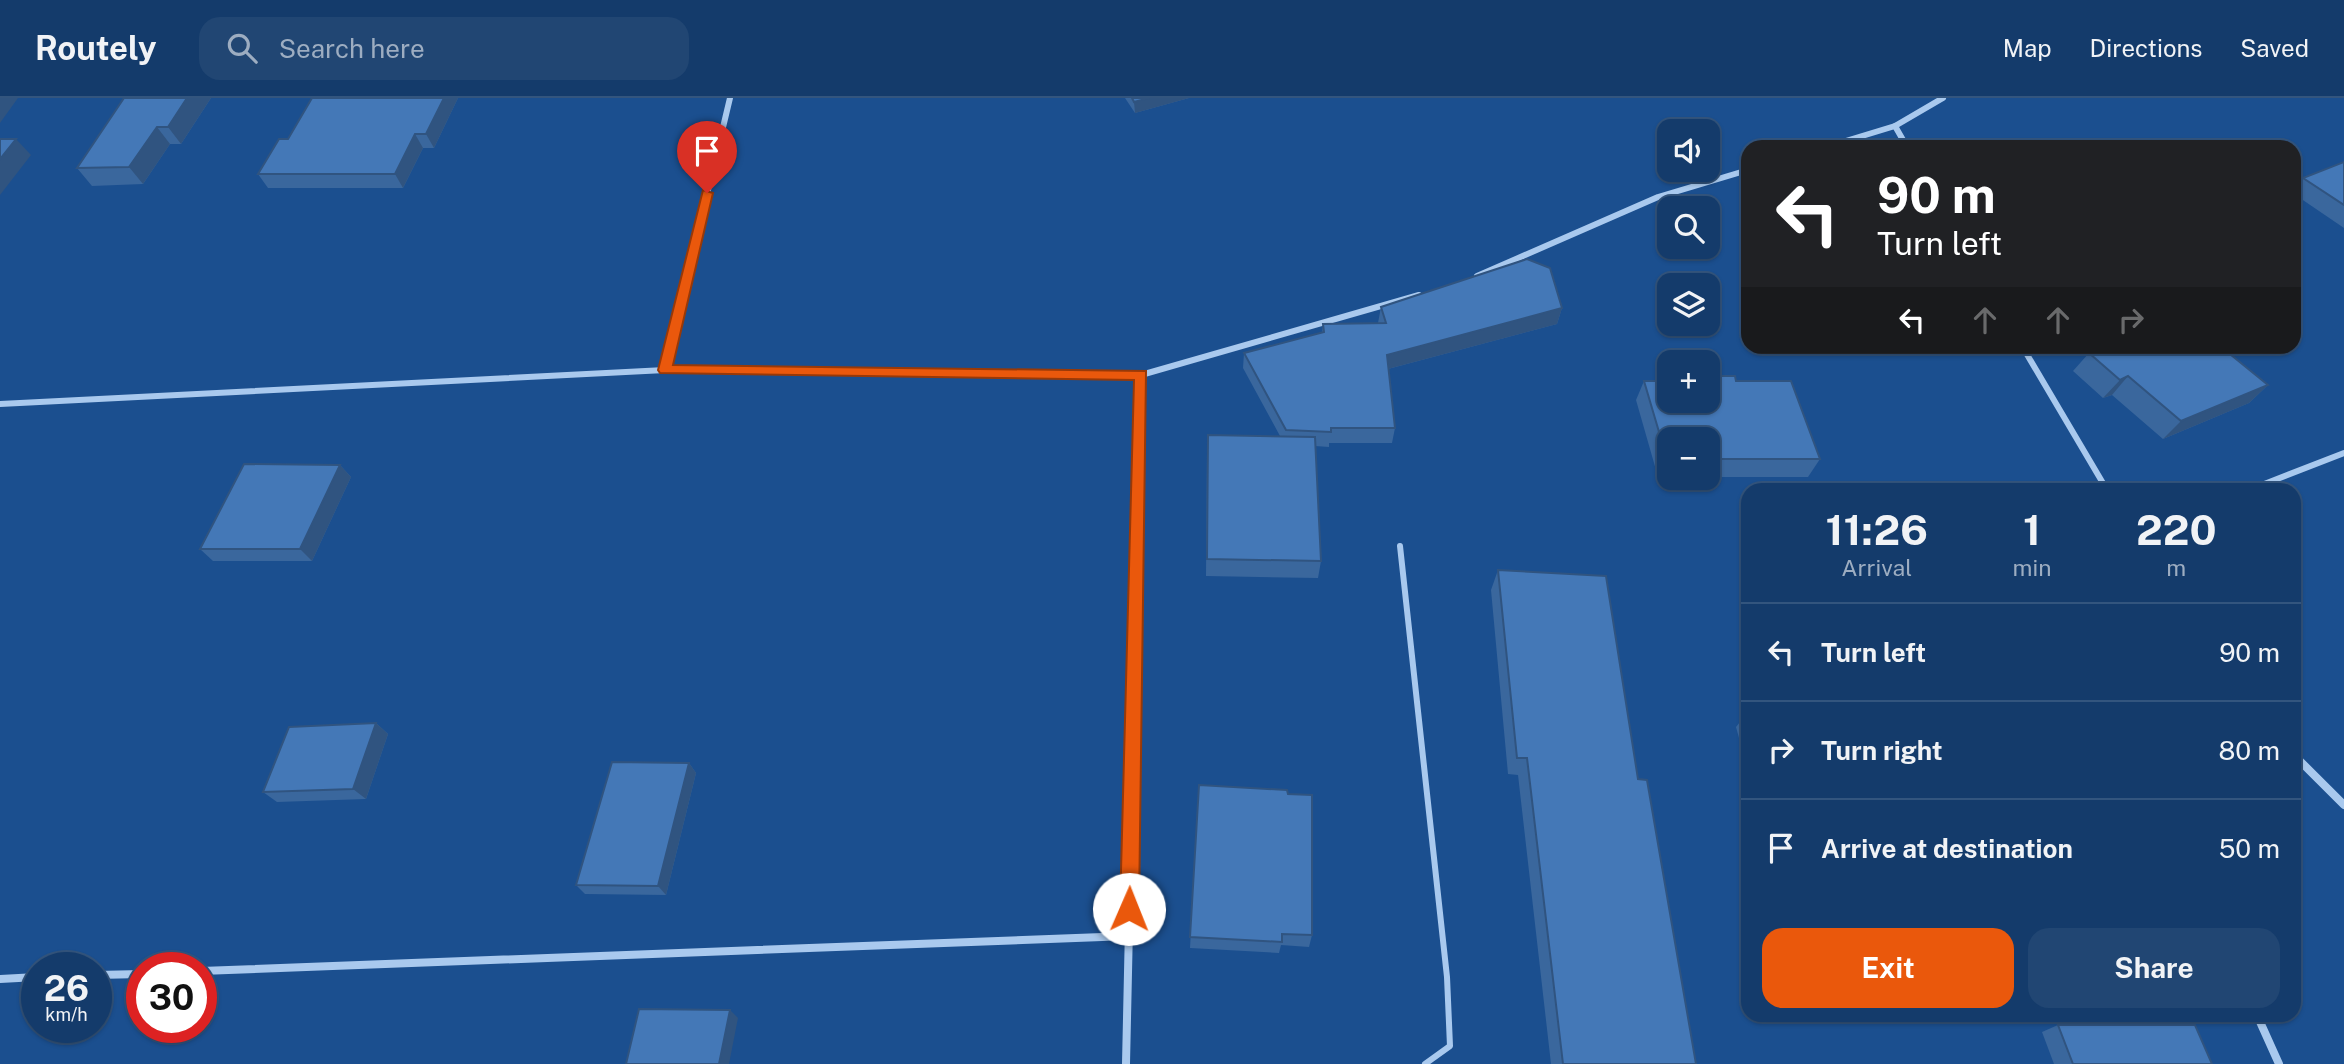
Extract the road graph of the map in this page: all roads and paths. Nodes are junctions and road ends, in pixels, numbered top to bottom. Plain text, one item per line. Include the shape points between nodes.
1 (730, 98) edge
2 (1943, 98) edge
3 (1933, 100) edge
4 (1895, 126) junction
5 (1849, 140) edge
6 (1903, 140) edge
7 (1741, 172) edge
8 (1474, 277) edge
9 (1422, 294) edge
10 (2027, 354) edge
11 (665, 370) junction
12 (1141, 374) junction
13 (0, 404) edge
14 (2344, 453) edge
15 (2103, 483) edge
16 (2267, 483) edge
17 (1400, 546) dead end
18 (2301, 762) edge
19 (2344, 804) edge
20 (1129, 936) junction
21 (217, 970) edge
22 (21, 978) edge
23 (0, 979) edge
24 (2260, 1022) edge
25 (1126, 1064) edge
26 (1426, 1064) edge
27 (2279, 1064) edge

1 - 11 street
2 - 3 street
3 - 4 street
4 - 5 street
4 - 6 street
7 - 8 street via 1658,197
9 - 12 street
10 - 15 street
11 - 12 street
11 - 13 street
12 - 20 street
14 - 16 street
17 - 26 lane via 1447,977 1450,1046
18 - 19 street
20 - 21 street
20 - 25 street
22 - 23 street
24 - 27 street

